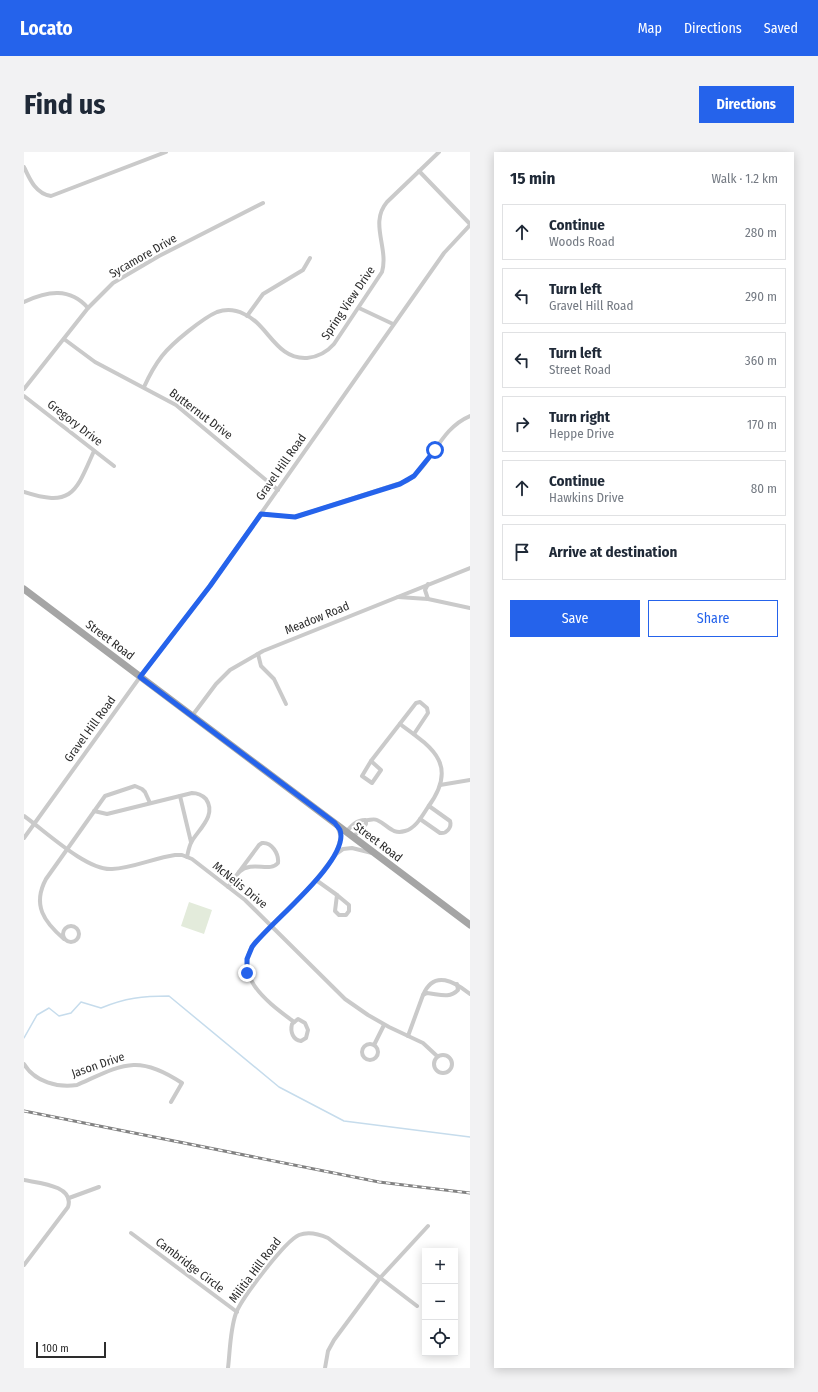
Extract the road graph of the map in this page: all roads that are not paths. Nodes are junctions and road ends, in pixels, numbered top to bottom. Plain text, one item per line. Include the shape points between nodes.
1 (166, 152) edge
2 (439, 152) edge
3 (24, 167) edge
4 (419, 171) junction
5 (263, 203) dead end
6 (470, 225) edge
7 (310, 258) dead end
8 (24, 302) edge
9 (88, 308) junction
10 (359, 308) junction
11 (247, 316) junction
12 (393, 324) junction
13 (64, 339) junction
14 (144, 387) junction
15 (24, 389) edge
16 (24, 396) edge
17 (470, 416) edge
18 (94, 450) junction
19 (114, 466) dead end
20 (278, 490) junction
21 (24, 492) edge
22 (261, 514) junction
23 (470, 568) edge
24 (429, 584) junction
25 (24, 589) edge
26 (396, 597) junction
27 (428, 599) junction
28 (470, 608) edge
29 (258, 654) junction
30 (140, 677) junction
31 (286, 704) dead end
32 (192, 716) junction
33 (400, 724) junction
34 (414, 734) junction
35 (371, 761) junction
36 (470, 780) edge
37 (440, 785) junction
38 (180, 796) junction
39 (150, 803) junction
40 (429, 806) junction
41 (94, 811) junction
42 (24, 816) edge
43 (420, 819) junction
44 (366, 821) junction
45 (34, 823) junction
46 (335, 823) junction
47 (346, 832) junction
48 (353, 837) junction
49 (24, 838) edge
50 (191, 842) junction
51 (68, 849) junction
52 (336, 854) junction
53 (376, 854) junction
54 (187, 857) junction
55 (239, 872) junction
56 (316, 880) junction
57 (228, 887) junction
58 (337, 895) junction
59 (470, 925) edge
60 (273, 926) junction
61 (64, 938) junction
62 (458, 987) junction
63 (470, 994) edge
64 (423, 996) junction
65 (294, 1022) junction
66 (384, 1025) junction
67 (408, 1036) junction
68 (374, 1044) dead end
69 (437, 1056) junction
70 (24, 1064) edge
71 (171, 1102) dead end
72 (24, 1180) edge
73 (99, 1187) dead end
74 (69, 1198) junction
75 (428, 1226) dead end
76 (131, 1233) dead end
77 (24, 1266) edge
78 (380, 1278) junction
79 (417, 1306) dead end
80 (236, 1312) junction
81 (228, 1368) edge
82 (325, 1368) edge

1 - 3 street via 51,196 36,189
2 - 4 street, Spring View Drive
4 - 6 street
4 - 10 street, Spring View Drive via 381,210 378,226 384,265 380,276
5 - 9 street, Sycamore Drive via 124,276 105,290
6 - 12 street, Gravel Hill Road via 444,253
7 - 11 street via 303,270 263,294
8 - 9 street via 45,293 62,292 80,300
9 - 13 street, Sycamore Drive
10 - 11 street, Spring View Drive via 330,348 311,358 298,358 286,352
10 - 12 street
11 - 14 street, Spring View Drive via 229,310 211,315 168,349 154,367
12 - 20 street, Gravel Hill Road
13 - 14 street, Butternut Drive via 95,362
13 - 15 street, Sycamore Drive
14 - 20 street, Butternut Drive via 186,413
16 - 18 street, Gregory Drive
17 - 22 street via 447,431 417,473 407,481 295,517
18 - 19 street, Gregory Drive
18 - 21 street via 79,484 71,492 54,499
20 - 22 street, Gravel Hill Road
22 - 30 street, Gravel Hill Road
23 - 24 street, Meadow Road
24 - 26 street, Meadow Road
24 - 27 street via 425,590
25 - 30 main road, Street Road
26 - 27 street
26 - 29 street, Meadow Road
27 - 28 street
29 - 31 street via 261,666 274,679
29 - 32 street, Meadow Road via 230,670
30 - 32 main road, Street Road
30 - 45 street, Gravel Hill Road
32 - 46 main road, Street Road
33 - 34 street
33 - 34 street via 416,703 420,702 427,708 428,713
33 - 35 street
34 - 37 street via 436,755 441,767
35 - 35 street via 362,776 372,783 381,770
36 - 37 street
37 - 40 street
38 - 39 street
38 - 50 street
38 - 50 street via 197,793 204,797 209,805 208,819
39 - 41 street via 106,814
39 - 41 street via 142,789 132,787 105,796
40 - 43 street
40 - 43 street via 450,821 450,827 446,832 440,833
41 - 51 street
42 - 45 street
43 - 44 street via 409,829 399,832 389,829 378,820
44 - 47 street via 358,821
44 - 48 street
45 - 49 street, Gravel Hill Road
45 - 51 street
46 - 47 main road, Street Road
46 - 52 street via 341,837
47 - 48 main road, Street Road
48 - 53 main road, Street Road
50 - 54 street
51 - 54 street via 92,865 107,869 169,856
51 - 61 street via 44,884 40,900 42,913 48,925
52 - 53 street via 343,849 352,848
52 - 56 street
53 - 59 main road, Street Road
54 - 57 street, McNelis Drive
55 - 55 street via 259,845 265,843 272,846 278,857 276,865 251,866
55 - 57 street
56 - 58 street
56 - 60 street
57 - 60 street, McNelis Drive
58 - 58 street via 335,911 339,915 346,915 349,905
60 - 65 street via 249,951 247,973 253,985 278,1011
60 - 66 street, McNelis Drive via 345,998
61 - 61 street via 69,942 74,941 79,932 75,927 66,927 62,933
62 - 63 street
62 - 64 street via 449,995 427,993
62 - 64 street via 449,980 436,981 429,986
64 - 67 street
65 - 65 street via 291,1028 293,1036 298,1040 304,1040 308,1030 305,1023 300,1020
66 - 67 street, McNelis Drive
66 - 68 street
67 - 69 street, McNelis Drive via 423,1043
69 - 69 street via 434,1064 437,1071 448,1072 452,1064 449,1058 444,1054
70 - 71 street, Jason Drive via 29,1072 39,1079 70,1086 123,1065 148,1065 182,1082
72 - 74 street via 56,1187
73 - 74 street
74 - 77 street via 68,1206
75 - 78 street
76 - 80 street, Cambridge Circle
78 - 79 street, Militia Hill Road
78 - 80 street, Militia Hill Road via 328,1238 316,1233 304,1233 285,1245
78 - 82 street via 330,1346
80 - 81 street, Militia Hill Road

